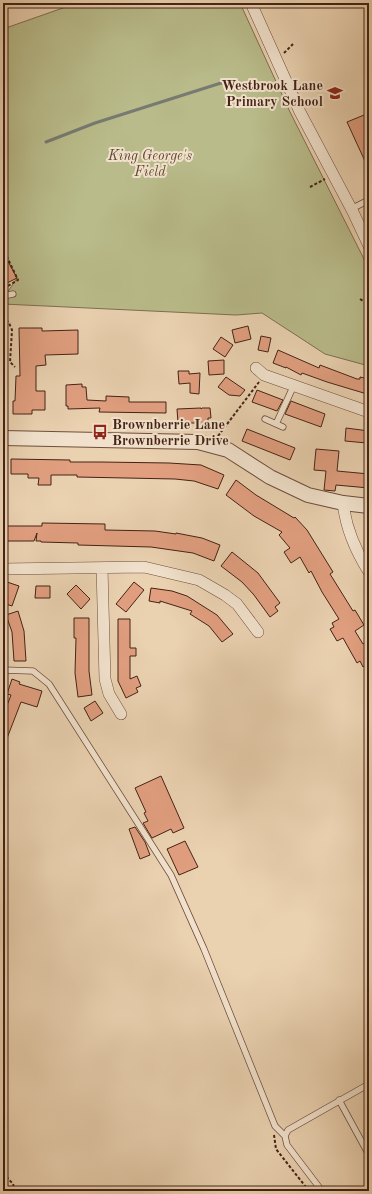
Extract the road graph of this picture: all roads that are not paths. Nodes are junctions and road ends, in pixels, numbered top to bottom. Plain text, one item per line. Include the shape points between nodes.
1 (251, 3) edge
2 (369, 200) edge
3 (351, 209) junction
4 (369, 246) edge
5 (13, 294) dead end
6 (3, 296) edge
7 (260, 371) road end
8 (294, 385) junction
9 (369, 412) edge
10 (265, 419) dead end
11 (276, 424) junction
12 (283, 427) dead end
13 (3, 438) edge
14 (343, 503) junction
15 (369, 506) edge
16 (102, 568) junction
17 (3, 569) edge
18 (369, 572) edge
19 (258, 632) dead end
20 (3, 670) edge
21 (121, 714) dead end
22 (369, 1084) edge
23 (339, 1100) junction
24 (284, 1136) junction
25 (369, 1155) edge
26 (322, 1191) edge

1 - 3 street via 300,112
2 - 3 lane
3 - 4 street
5 - 6 lane
7 - 8 street
8 - 9 street
8 - 11 lane
10 - 11 lane
11 - 12 lane
13 - 14 street via 198,442 228,450 270,477 308,495
14 - 15 street
14 - 18 street via 347,527
16 - 17 street
16 - 19 street via 144,567 199,580 237,604
16 - 21 street via 105,679
20 - 24 lane via 33,671 49,684 171,875 204,949 275,1126
22 - 23 lane
23 - 24 lane via 288,1130
23 - 25 lane
24 - 26 lane via 287,1145

